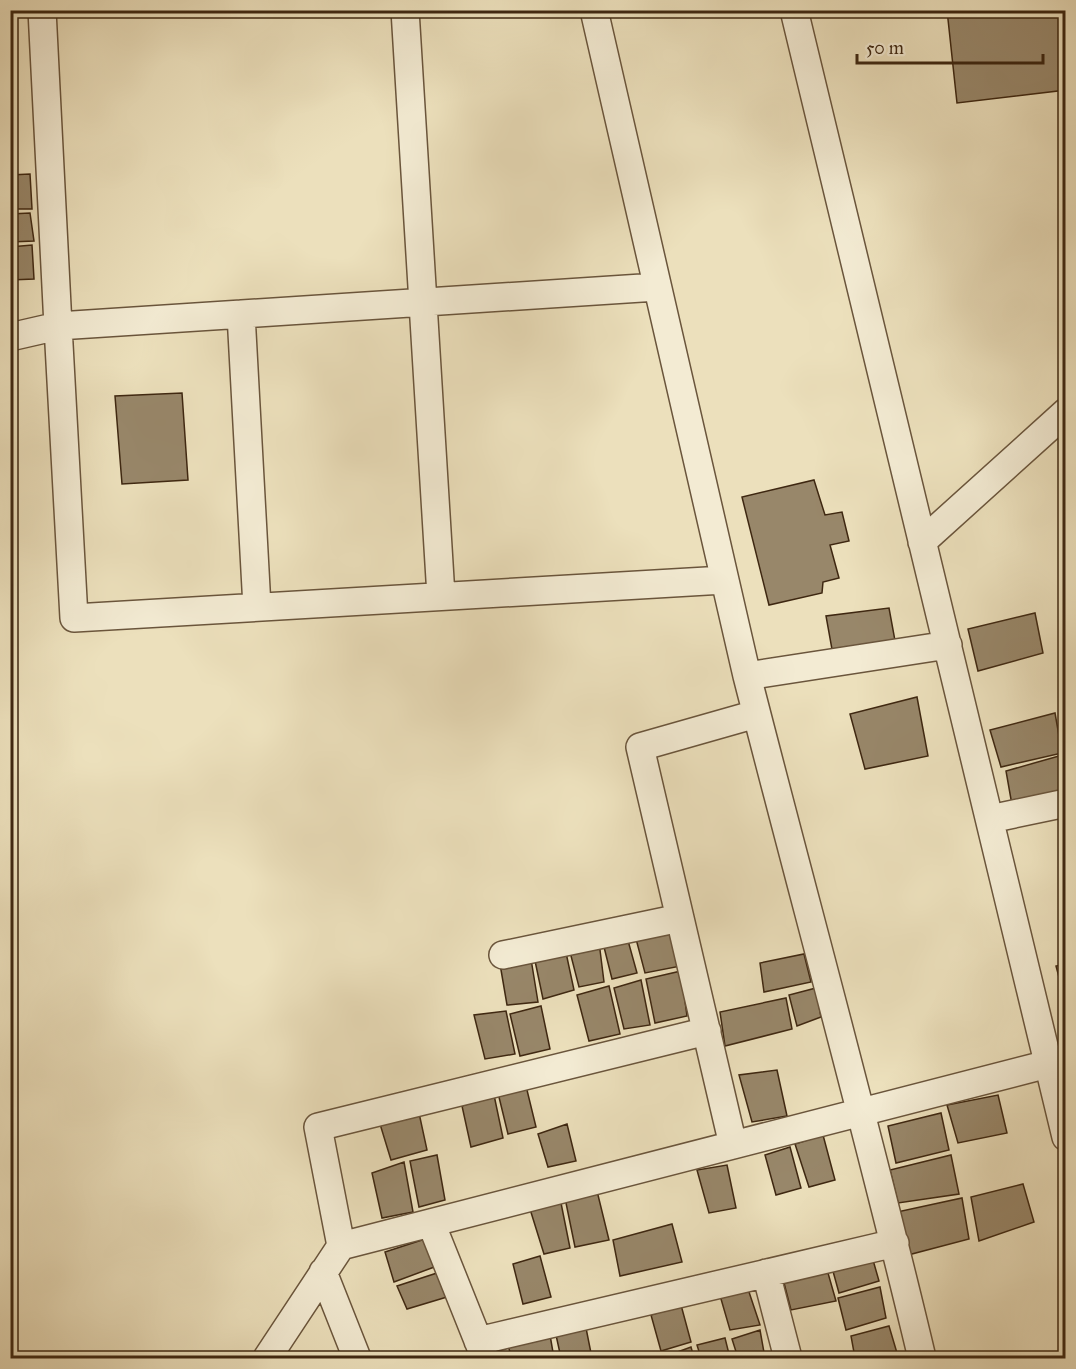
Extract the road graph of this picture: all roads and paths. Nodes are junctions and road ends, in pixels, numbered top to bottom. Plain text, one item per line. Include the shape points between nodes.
1 (42, 10) edge
2 (405, 10) edge
3 (594, 10) edge
4 (794, 10) edge
5 (657, 287) junction
6 (423, 302) junction
7 (241, 314) junction
8 (58, 326) junction
9 (10, 337) edge
10 (1064, 417) edge
11 (922, 542) junction
12 (724, 580) junction
13 (441, 596) junction
14 (257, 607) junction
15 (948, 645) junction
16 (747, 676) junction
17 (756, 714) junction
18 (1065, 803) edge
19 (990, 819) junction
20 (680, 918) junction
21 (503, 955) dead end
22 (707, 1031) junction
23 (1048, 1065) junction
24 (861, 1112) junction
25 (1065, 1137) edge
26 (734, 1145) junction
27 (430, 1222) junction
28 (895, 1243) junction
29 (341, 1246) junction
30 (323, 1272) junction
31 (766, 1273) junction
32 (481, 1350) edge
33 (267, 1359) edge
34 (357, 1359) edge
35 (788, 1359) edge
36 (922, 1359) edge

1 - 8 street
2 - 6 street
3 - 5 street
4 - 11 street
5 - 6 street
5 - 12 street
6 - 7 street
6 - 13 street
7 - 8 street
7 - 14 street
8 - 9 street
8 - 14 street via 74,618
10 - 11 street
11 - 15 street
12 - 13 street
12 - 16 street
13 - 14 street
15 - 16 street
15 - 19 street
16 - 17 street
17 - 20 street via 640,747
17 - 24 street
18 - 19 street
19 - 23 street
20 - 21 street
20 - 22 street
22 - 26 street
22 - 29 street via 318,1127
23 - 24 street
23 - 25 street
24 - 26 street
24 - 28 street
26 - 27 street
27 - 29 street
27 - 32 street
28 - 31 street
28 - 36 street
29 - 30 street
30 - 33 street
30 - 34 street
31 - 32 street
31 - 35 street

